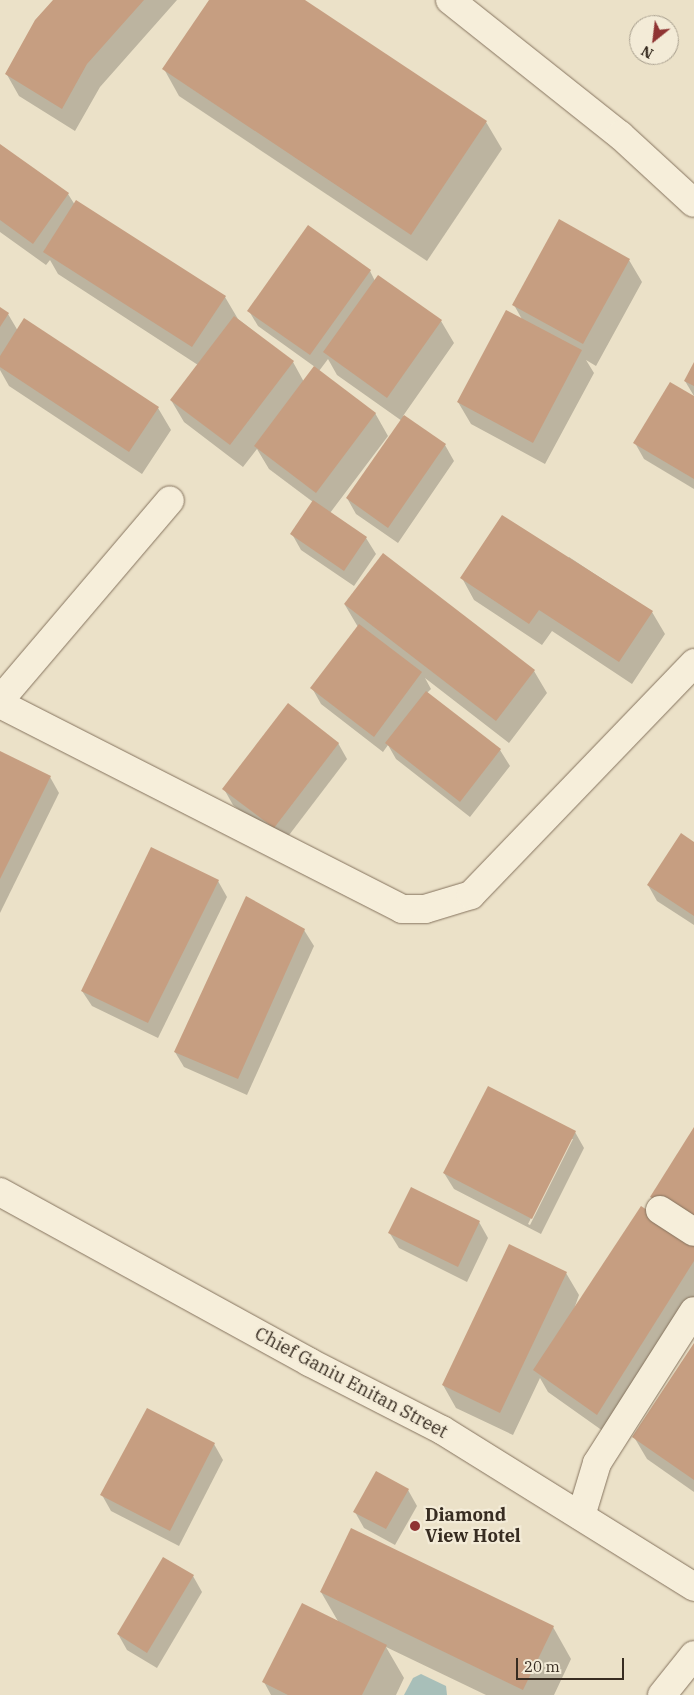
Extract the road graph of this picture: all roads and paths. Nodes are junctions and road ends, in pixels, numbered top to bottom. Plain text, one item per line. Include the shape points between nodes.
1 (450, 0) edge
2 (694, 203) edge
3 (170, 500) dead end
4 (694, 663) edge
5 (0, 700) edge
6 (0, 704) edge
7 (0, 1192) edge
8 (660, 1210) dead end
9 (694, 1232) edge
10 (694, 1311) edge
11 (581, 1516) junction
12 (694, 1587) edge
13 (694, 1654) edge
14 (662, 1695) edge

1 - 2 street via 620,135
3 - 5 street
4 - 6 street via 470,895 425,909 402,909
7 - 11 street, Chief Ganiu Enitan Street via 309,1362 442,1430
8 - 9 street
10 - 11 street via 597,1463
11 - 12 street, Chief Ganiu Enitan Street
13 - 14 street

